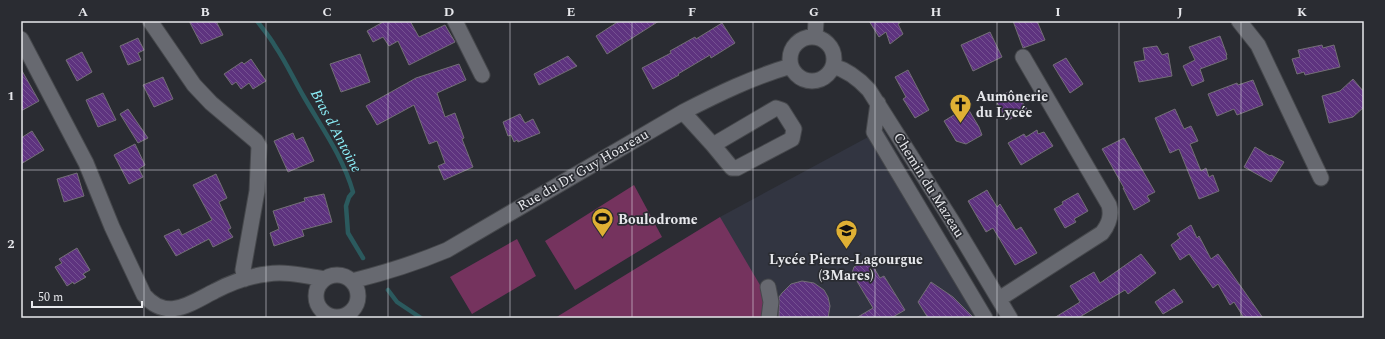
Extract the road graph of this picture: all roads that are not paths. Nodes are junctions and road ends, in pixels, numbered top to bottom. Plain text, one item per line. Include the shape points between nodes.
1 (150, 21) edge
2 (455, 21) edge
3 (816, 21) edge
4 (1239, 21) edge
5 (814, 37) junction
6 (21, 39) edge
7 (1023, 57) dead end
8 (791, 66) junction
9 (833, 66) junction
10 (482, 75) dead end
11 (878, 103) junction
12 (683, 112) junction
13 (714, 145) junction
14 (1321, 178) dead end
15 (245, 279) junction
16 (321, 285) junction
17 (354, 286) junction
18 (768, 287) dead end
19 (999, 299) junction
20 (321, 314) edge
21 (769, 318) edge
22 (985, 318) edge
23 (1010, 318) edge

1 - 15 street via 194,84 211,103 259,146 257,191 243,270
2 - 10 street
3 - 5 street
4 - 14 street via 1258,45
5 - 8 street via 802,39 793,47
5 - 9 street via 826,42 830,47 833,53
6 - 15 street via 86,163 112,227 144,295 150,302 175,309 186,307 215,290
7 - 19 street via 1109,204 1111,212 1107,227 1102,233
8 - 9 street via 800,78 811,81 824,78
8 - 12 street, Rue du Dr Guy Hoareau via 722,92
9 - 11 street, Chemin du Mazeau via 858,79
11 - 19 street, Chemin du Mazeau
11 - 22 street via 874,132
12 - 13 street
12 - 17 street, Rue du Dr Guy Hoareau via 447,250 375,275
13 - 13 street via 732,168 737,168 792,139 794,129 782,110 776,108
15 - 16 street via 286,273 299,275
16 - 17 street via 330,276 341,275
16 - 20 street via 316,296
17 - 20 street via 358,297 353,310 341,316
18 - 21 street via 771,302
19 - 23 street, Chemin du Mazeau

